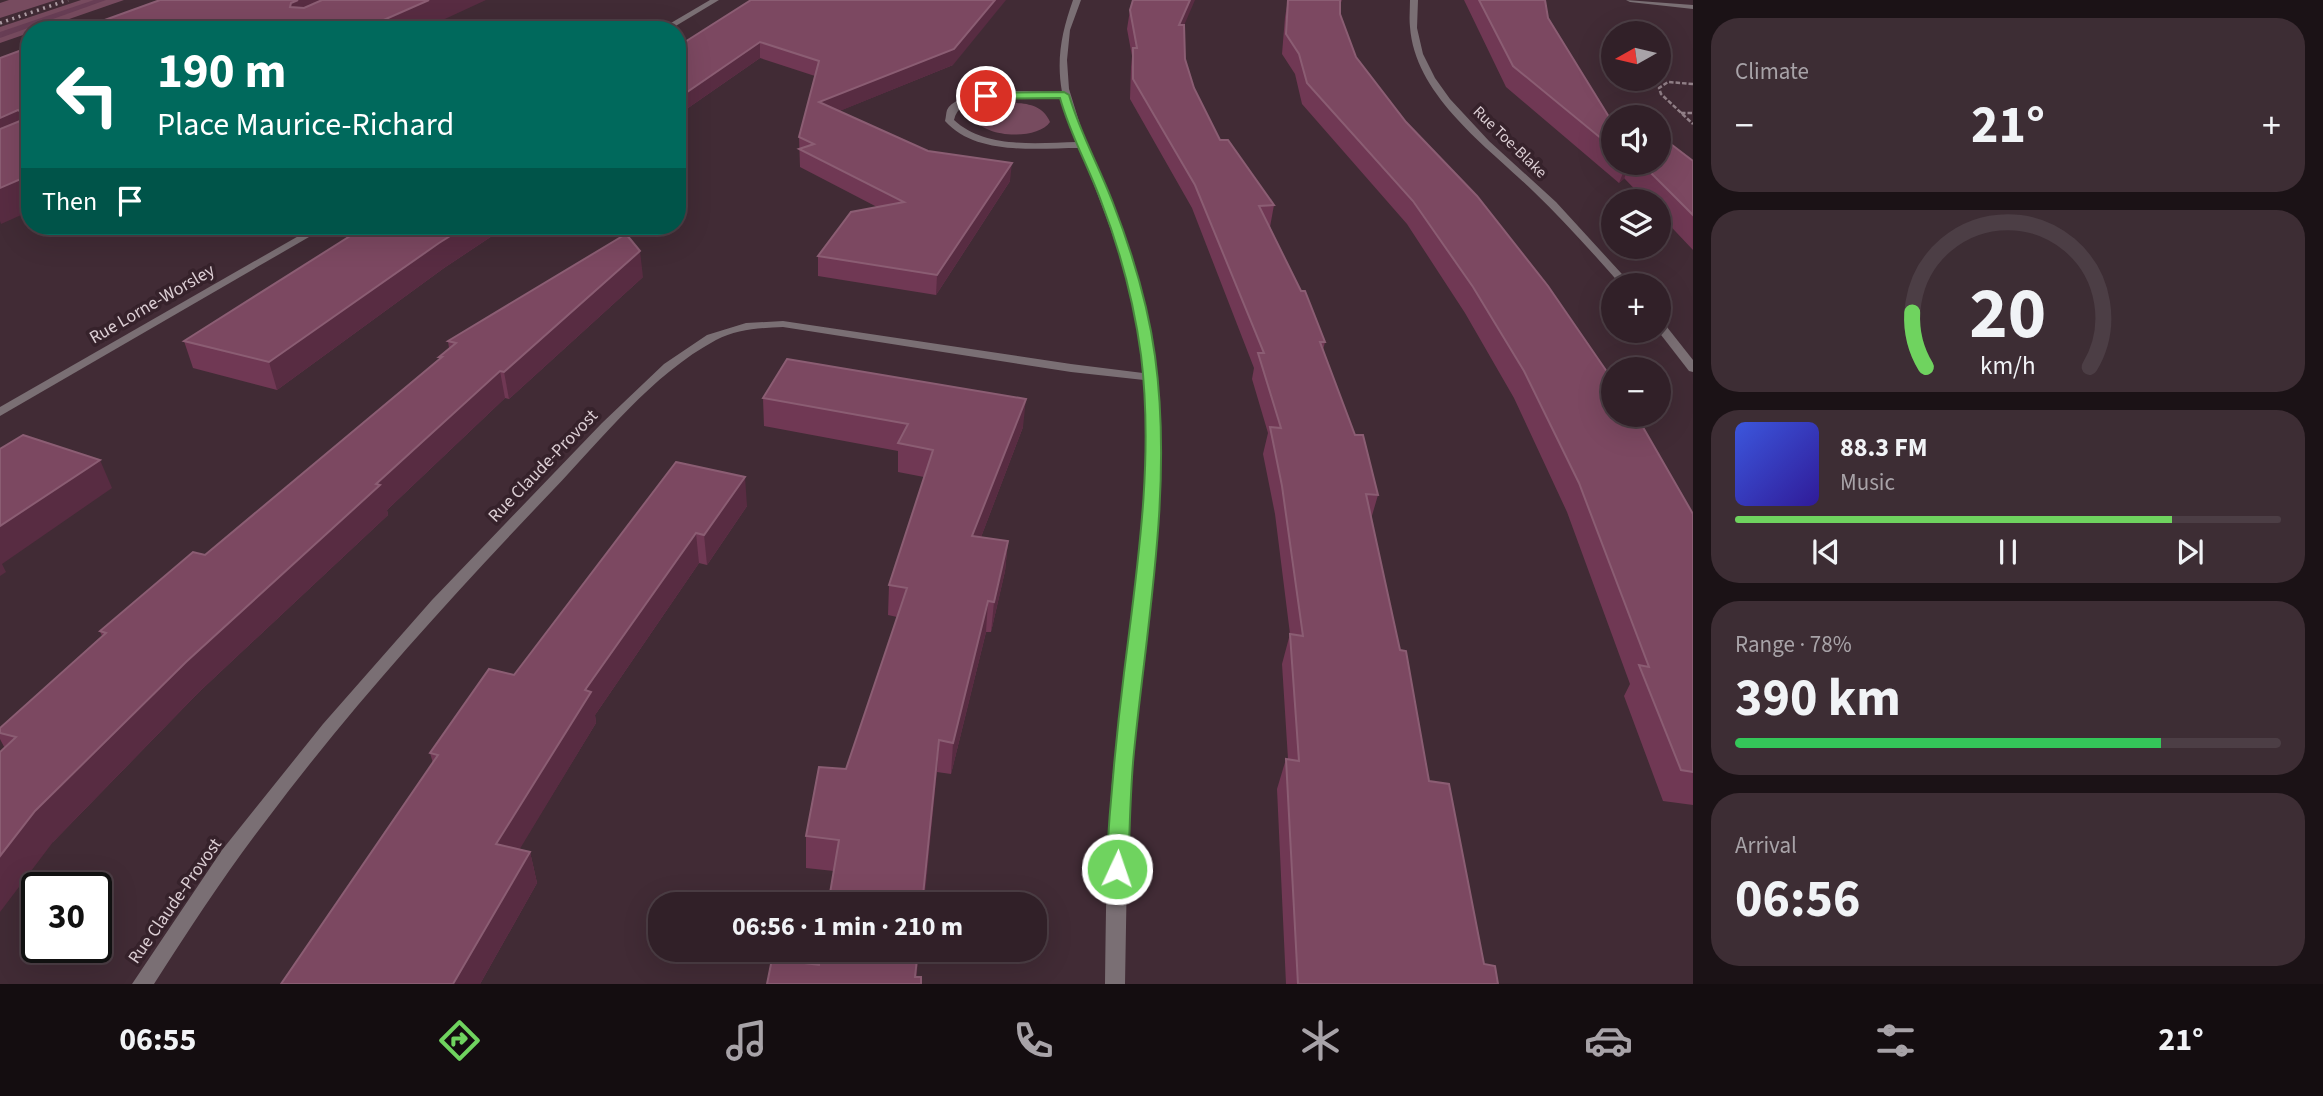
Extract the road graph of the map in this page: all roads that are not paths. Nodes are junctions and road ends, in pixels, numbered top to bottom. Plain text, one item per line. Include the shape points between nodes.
1 (715, 0) edge
2 (1077, 0) edge
3 (1414, 0) edge
4 (1630, 0) edge
5 (1693, 7) edge
6 (679, 21) edge
7 (1064, 95) junction
8 (1082, 145) junction
9 (307, 235) edge
10 (1616, 273) edge
11 (1671, 340) edge
12 (1693, 368) edge
13 (1149, 377) junction
14 (0, 412) edge
15 (142, 984) edge
16 (1115, 984) edge

1 - 6 street
2 - 7 street via 1065,43
3 - 10 street, Rue Toe-Blake via 1416,47 1441,92
4 - 5 street
7 - 8 street
7 - 8 street via 974,98 955,105 949,121 961,132 982,139
8 - 13 street via 1128,258
9 - 14 street, Rue Lorne-Worsley
11 - 12 street
13 - 15 street, Rue Claude-Provost via 795,325 746,326 712,338 664,373 566,468 366,685 260,814
13 - 16 street via 1150,533 1120,800

